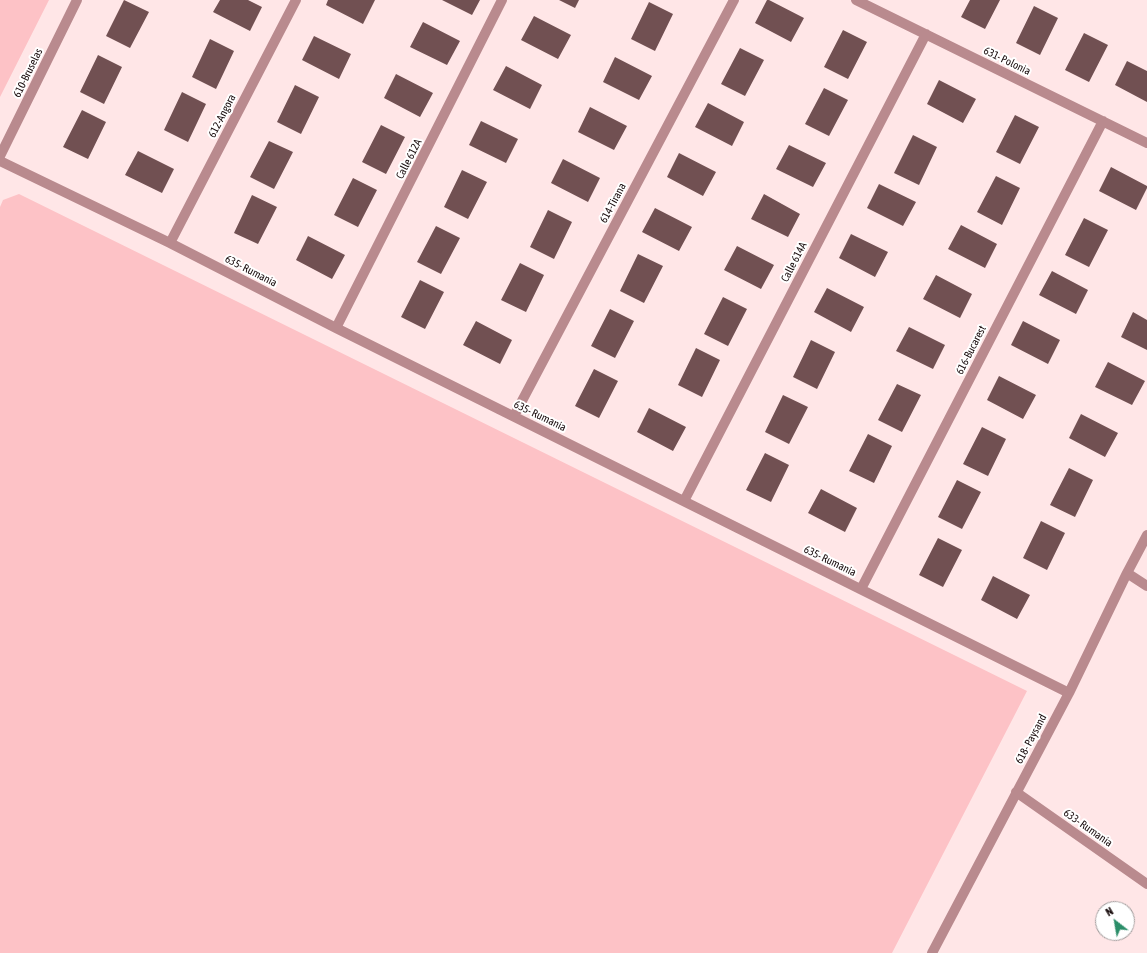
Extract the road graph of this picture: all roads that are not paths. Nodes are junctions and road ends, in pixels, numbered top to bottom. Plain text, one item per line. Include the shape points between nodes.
1 (77, 0) edge
2 (296, 0) edge
3 (502, 0) edge
4 (734, 0) edge
5 (856, 0) edge
6 (926, 34) junction
7 (1103, 121) junction
8 (1147, 143) edge
9 (0, 156) edge
10 (0, 161) edge
11 (170, 243) junction
12 (336, 328) junction
13 (514, 416) junction
14 (684, 501) junction
15 (1147, 535) edge
16 (1127, 573) junction
17 (1147, 586) edge
18 (861, 589) junction
19 (1069, 693) junction
20 (1016, 792) junction
21 (1147, 884) edge
22 (932, 953) edge

1 - 9 street, 610-Bruselas
2 - 11 street, 612-Angora
3 - 12 street, Calle 612A
4 - 13 street, 614-Tirana
5 - 6 street, 631- Polonia
6 - 7 street, 631- Polonia
6 - 14 street, Calle 614A
7 - 8 street, 631- Polonia
7 - 18 street, 616-Bucarest
10 - 11 street, 635- Rumania
11 - 12 street, 635- Rumania
12 - 13 street, 635- Rumania
13 - 14 street, 635- Rumania
14 - 18 street, 635- Rumania
15 - 16 street, 618- Paysand
16 - 17 street
16 - 19 street, 618- Paysand
18 - 19 street, 635- Rumania
19 - 20 street, 618- Paysand
20 - 21 street, 633- Rumania
20 - 22 street, 618- Paysand

